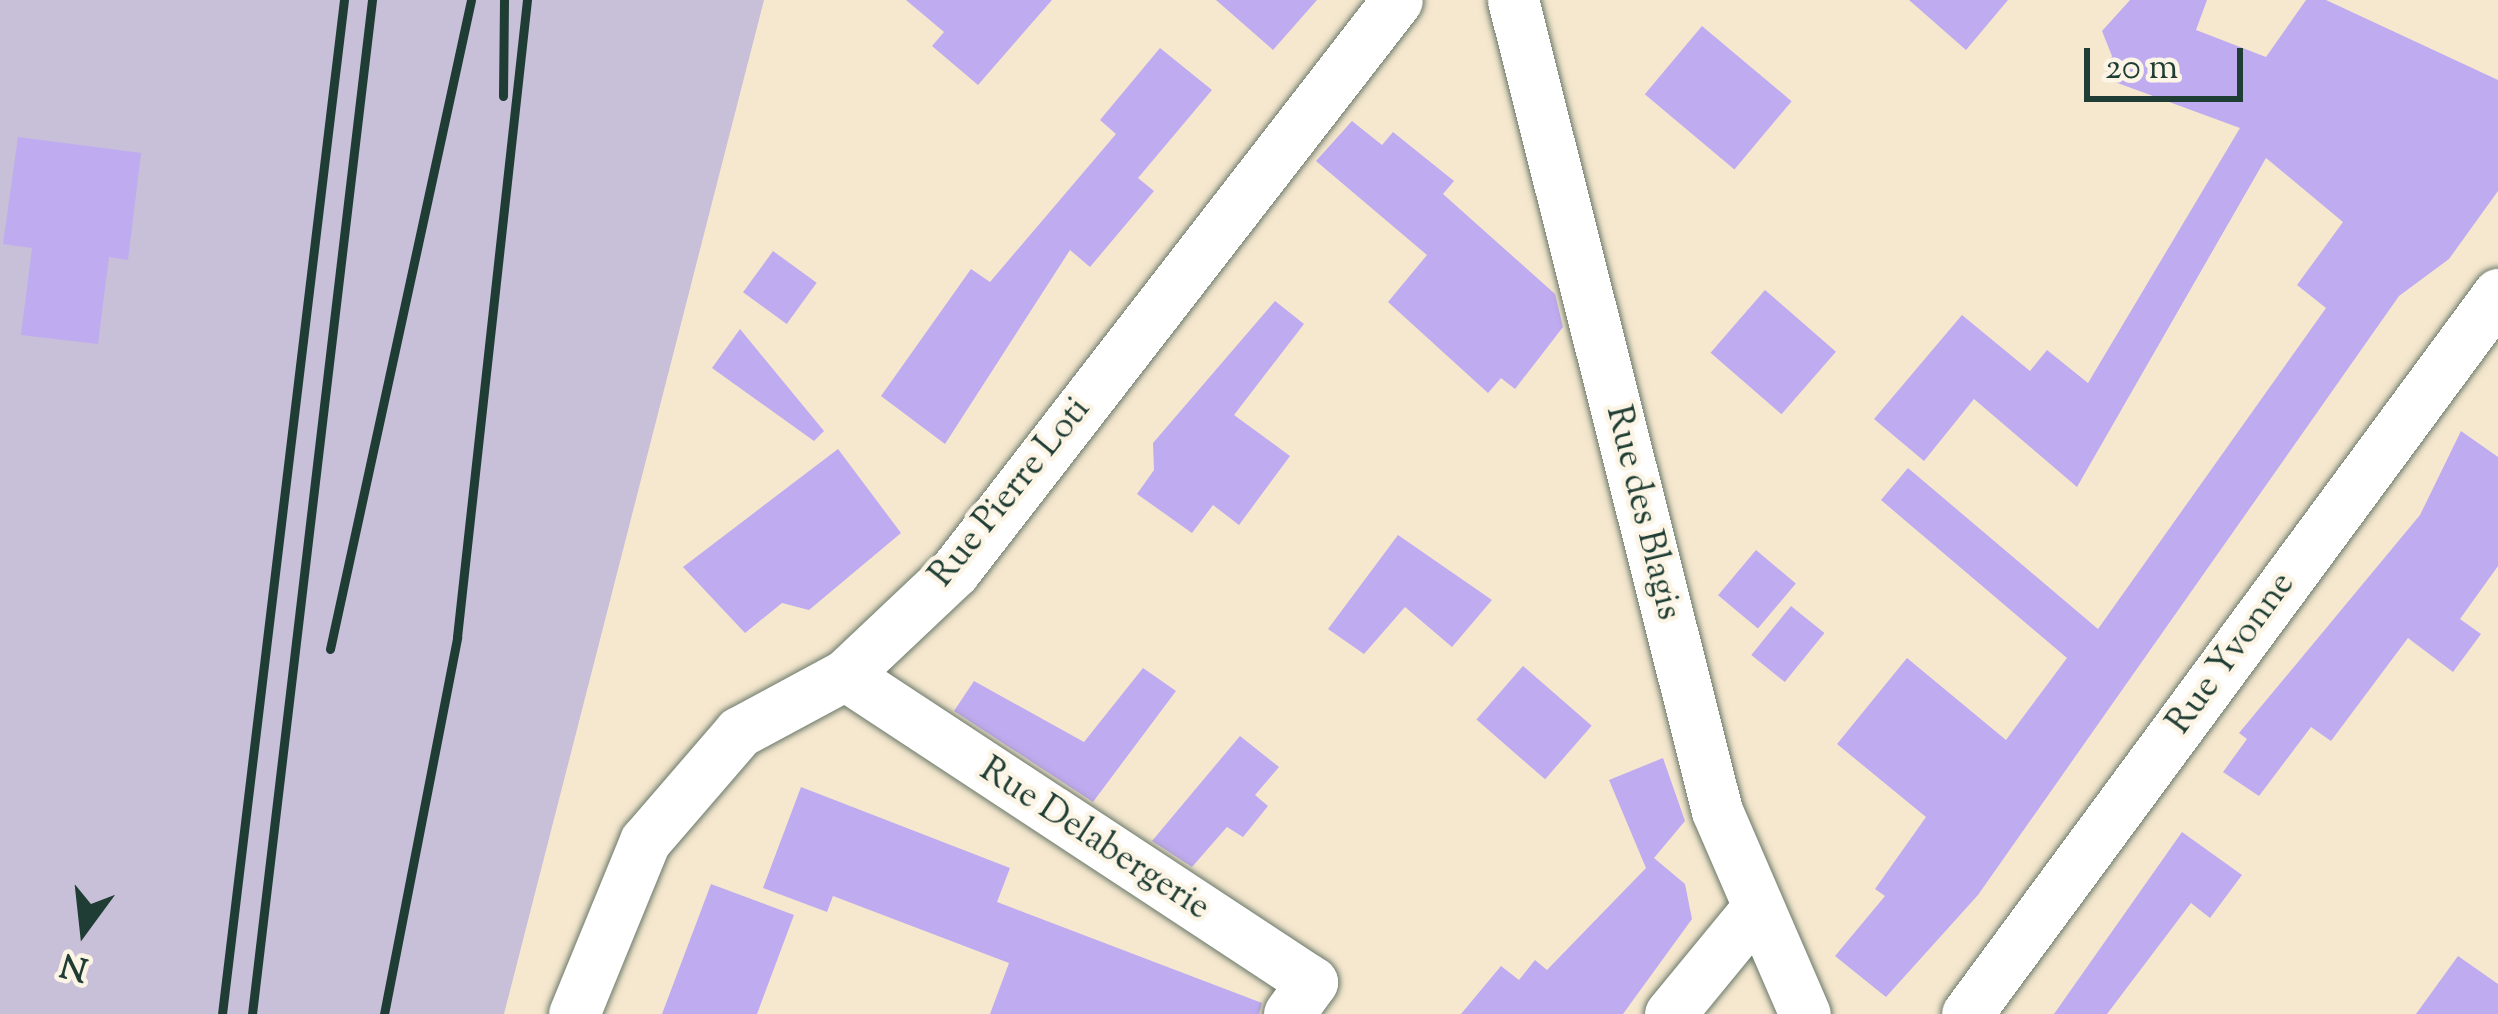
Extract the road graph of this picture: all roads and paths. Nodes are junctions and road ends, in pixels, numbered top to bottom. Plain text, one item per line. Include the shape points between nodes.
1 (1397, 0) edge
2 (1513, 0) edge
3 (2498, 294) edge
4 (845, 675) junction
5 (1757, 908) junction
6 (574, 1014) edge
7 (1289, 1014) edge
8 (1670, 1014) edge
9 (1804, 1014) edge
10 (1967, 1014) edge

1 - 4 street, Rue Pierre Loti via 954,572
2 - 5 street, Rue des Blagis via 1718,811
3 - 10 street, Rue Yvonne
4 - 6 street, Rue Pierre Loti via 739,732 645,841
4 - 7 street, Rue Delabergerie via 1312,982
5 - 8 street
5 - 9 street, Rue des Blagis

